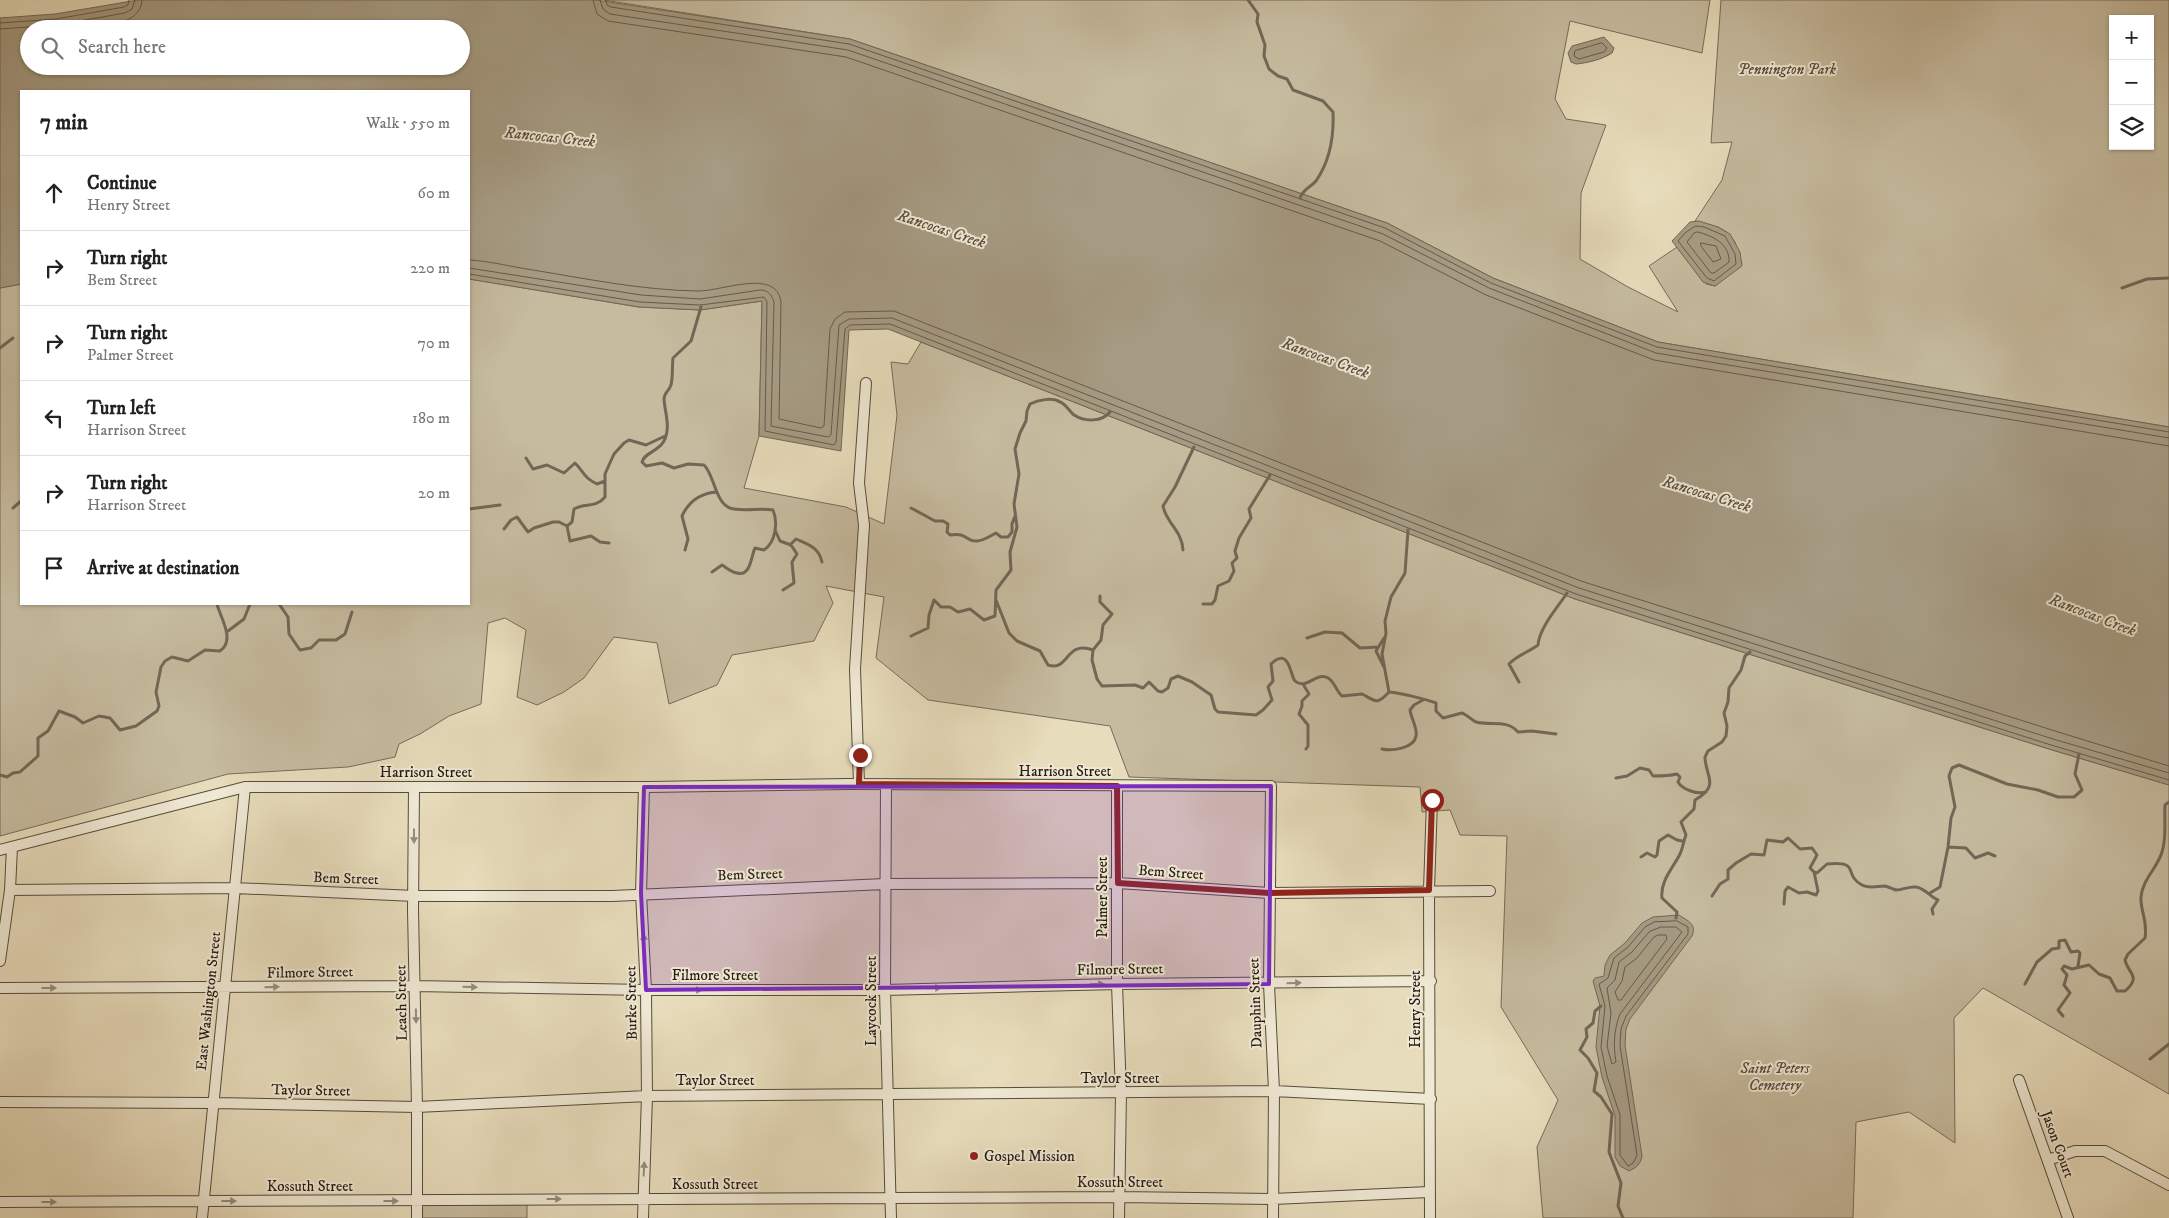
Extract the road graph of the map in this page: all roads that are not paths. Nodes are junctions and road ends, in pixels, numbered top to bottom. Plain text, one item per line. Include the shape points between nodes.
1 (866, 383) dead end
2 (859, 784) junction
3 (886, 784) junction
4 (1117, 786) junction
5 (1271, 786) joint
6 (245, 787) junction
7 (644, 787) junction
8 (414, 788) junction
9 (1432, 800) dead end
10 (12, 846) junction
11 (0, 850) edge
12 (1118, 883) junction
13 (885, 884) junction
14 (235, 888) junction
15 (10, 890) junction
16 (1429, 890) junction
17 (1490, 891) dead end
18 (641, 893) junction
19 (1269, 893) junction
20 (415, 896) junction
21 (0, 961) edge
22 (1431, 981) junction
23 (1117, 984) junction
24 (1269, 984) junction
25 (416, 986) junction
26 (0, 988) edge
27 (224, 988) junction
28 (646, 990) junction
29 (885, 990) junction
30 (2019, 1080) dead end
31 (1274, 1091) junction
32 (1121, 1093) junction
33 (887, 1094) junction
34 (647, 1096) junction
35 (1430, 1099) junction
36 (0, 1102) edge
37 (213, 1103) junction
38 (417, 1107) junction
39 (2048, 1160) junction
40 (2169, 1185) edge
41 (1429, 1192) junction
42 (1118, 1197) junction
43 (891, 1198) junction
44 (642, 1199) junction
45 (1273, 1199) junction
46 (417, 1200) junction
47 (203, 1201) junction
48 (0, 1202) edge
49 (202, 1218) edge
50 (417, 1218) edge
51 (643, 1218) edge
52 (891, 1218) edge
53 (1119, 1218) edge
54 (1273, 1218) edge
55 (1430, 1218) edge
56 (2068, 1218) edge

1 - 2 street via 859,482 864,525 855,669
2 - 3 street, Harrison Street
2 - 7 street, Harrison Street
3 - 4 street, Harrison Street
3 - 13 street, Laycock Street
4 - 5 street, Harrison Street
4 - 12 street, Palmer Street
5 - 19 street, Dauphin Street
6 - 8 street, Harrison Street
6 - 10 street, Harrison Street
6 - 14 street, East Washington Street
7 - 8 street, Harrison Street
7 - 18 street, Burke Street
8 -> 20 street, Leach Street
9 - 16 street, Henry Street
10 - 11 street, Harrison Street
10 - 15 street
12 - 13 street, Bem Street
12 - 19 street, Bem Street
12 - 23 street, Palmer Street
13 - 18 street, Bem Street
13 - 29 street, Laycock Street
14 - 15 street, Bem Street
14 - 20 street, Bem Street
14 - 27 street, East Washington Street
15 - 21 street
16 - 17 street, Bem Street
16 - 19 street, Bem Street
16 - 22 street, Henry Street
18 - 20 street, Bem Street via 612,896
28 -> 18 street, Burke Street
19 - 24 street, Dauphin Street
20 - 25 street, Leach Street
24 -> 22 street, Filmore Street
22 - 35 street, Henry Street
23 - 24 street, Filmore Street
29 -> 23 street, Filmore Street
23 - 32 street, Palmer Street
24 - 31 street, Dauphin Street
27 -> 25 street, Filmore Street
25 -> 28 street, Filmore Street
25 -> 38 street, Leach Street
26 -> 27 street, Filmore Street
27 - 37 street, East Washington Street
28 -> 29 street, Filmore Street
28 - 34 street, Burke Street
29 - 33 street, Laycock Street
30 - 39 street, Jason Court
31 - 32 street, Taylor Street
31 - 35 street, Taylor Street
31 - 45 street, Dauphin Street
32 - 33 street, Taylor Street
32 - 42 street, Palmer Street
33 - 34 street, Taylor Street
33 - 43 street, Laycock Street
34 - 38 street, Taylor Street
44 -> 34 street, Burke Street
35 - 41 street, Henry Street
36 - 37 street, Taylor Street
37 - 38 street, Taylor Street
37 - 47 street, East Washington Street
38 - 46 street, Leach Street
39 - 40 street via 2075,1151 2105,1151
39 - 56 street, Jason Court
41 - 45 street, Kossuth Street
41 - 55 street, Henry Street
42 - 43 street, Kossuth Street
42 - 45 street, Kossuth Street
42 - 53 street, Palmer Street
43 - 44 street, Kossuth Street
43 - 52 street, Laycock Street
46 -> 44 street, Kossuth Street
44 - 51 street, Burke Street
45 - 54 street, Dauphin Street
47 -> 46 street, Kossuth Street
46 - 50 street, Leach Street
48 -> 47 street, Kossuth Street
47 - 49 street, East Washington Street

